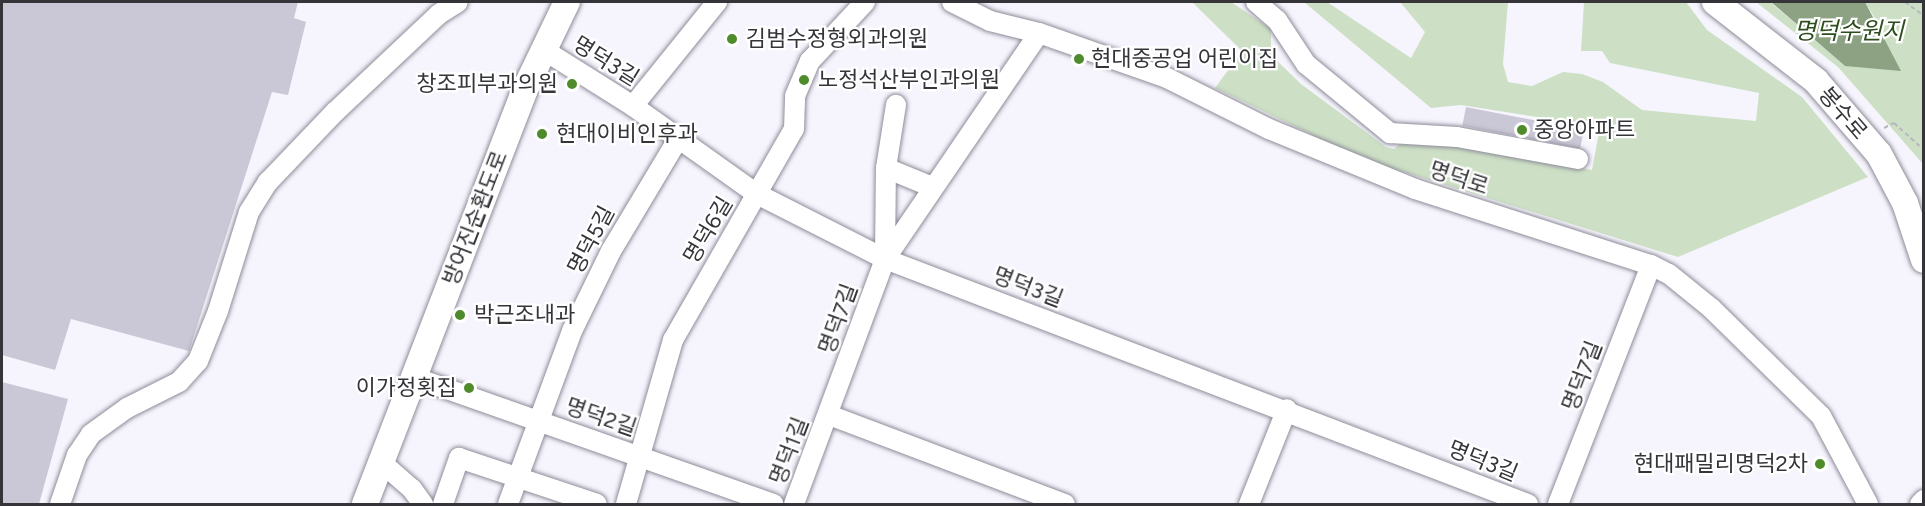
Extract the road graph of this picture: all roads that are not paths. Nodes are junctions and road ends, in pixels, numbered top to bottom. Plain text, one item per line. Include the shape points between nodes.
1 (458, 2) edge
2 (567, 2) edge
3 (717, 2) edge
4 (865, 2) edge
5 (952, 2) edge
6 (1256, 2) edge
7 (1715, 2) edge
8 (1038, 33) junction
9 (544, 50) junction
10 (896, 105) dead end
11 (633, 106) junction
12 (678, 139) junction
13 (1578, 159) dead end
14 (886, 168) junction
15 (932, 187) junction
16 (757, 194) junction
17 (885, 259) junction
18 (1923, 260) edge
19 (1651, 265) junction
20 (413, 377) junction
21 (1287, 409) junction
22 (829, 416) junction
23 (536, 421) junction
24 (641, 456) junction
25 (381, 462) junction
26 (518, 478) junction
27 (1923, 500) edge
28 (60, 504) edge
29 (365, 504) edge
30 (423, 504) edge
31 (442, 504) edge
32 (508, 504) edge
33 (597, 504) edge
34 (626, 504) edge
35 (773, 504) edge
36 (794, 504) edge
37 (1065, 504) edge
38 (1249, 504) edge
39 (1528, 504) edge
40 (1557, 504) edge
41 (1868, 504) edge
42 (1920, 504) edge

1 - 28 street via 335,111 268,182 249,212 198,361 180,382 127,408 91,434 76,455
2 - 9 main road, 방어진순환도로
3 - 11 street
4 - 16 street, 명덕6길 via 810,61 795,96 794,129
5 - 8 street, 명덕로 via 990,21
6 - 13 street via 1277,20 1306,64 1390,133 1457,136
7 - 18 main road, 봉수로 via 1816,81 1879,154 1905,203
8 - 15 street, 명덕7길
8 - 19 street, 명덕로 via 1167,78 1269,129 1415,189
9 - 11 street, 명덕3길
9 - 20 main road, 방어진순환도로
10 - 14 street
11 - 12 street, 명덕3길
12 - 16 street, 명덕3길
12 - 23 street, 명덕5길 via 611,250
14 - 15 street
14 - 17 street
15 - 17 street, 명덕7길
16 - 17 street, 명덕3길
16 - 24 street, 명덕6길 via 673,340
17 - 21 street, 명덕3길
17 - 22 street, 명덕7길
19 - 40 street, 명덕7길
19 - 41 street, 명덕로 via 1711,308 1807,399 1821,416
20 - 23 street, 명덕2길
20 - 25 main road, 방어진순환도로
21 - 38 street
21 - 39 street, 명덕3길
22 - 36 street, 명덕1길
22 - 37 street
23 - 24 street, 명덕2길
23 - 26 street, 명덕5길
24 - 34 street, 명덕6길
24 - 35 street, 명덕2길
25 - 29 main road, 방어진순환도로
25 - 30 street
26 - 31 street via 459,458
26 - 32 street, 명덕5길
26 - 33 street
27 - 42 street

